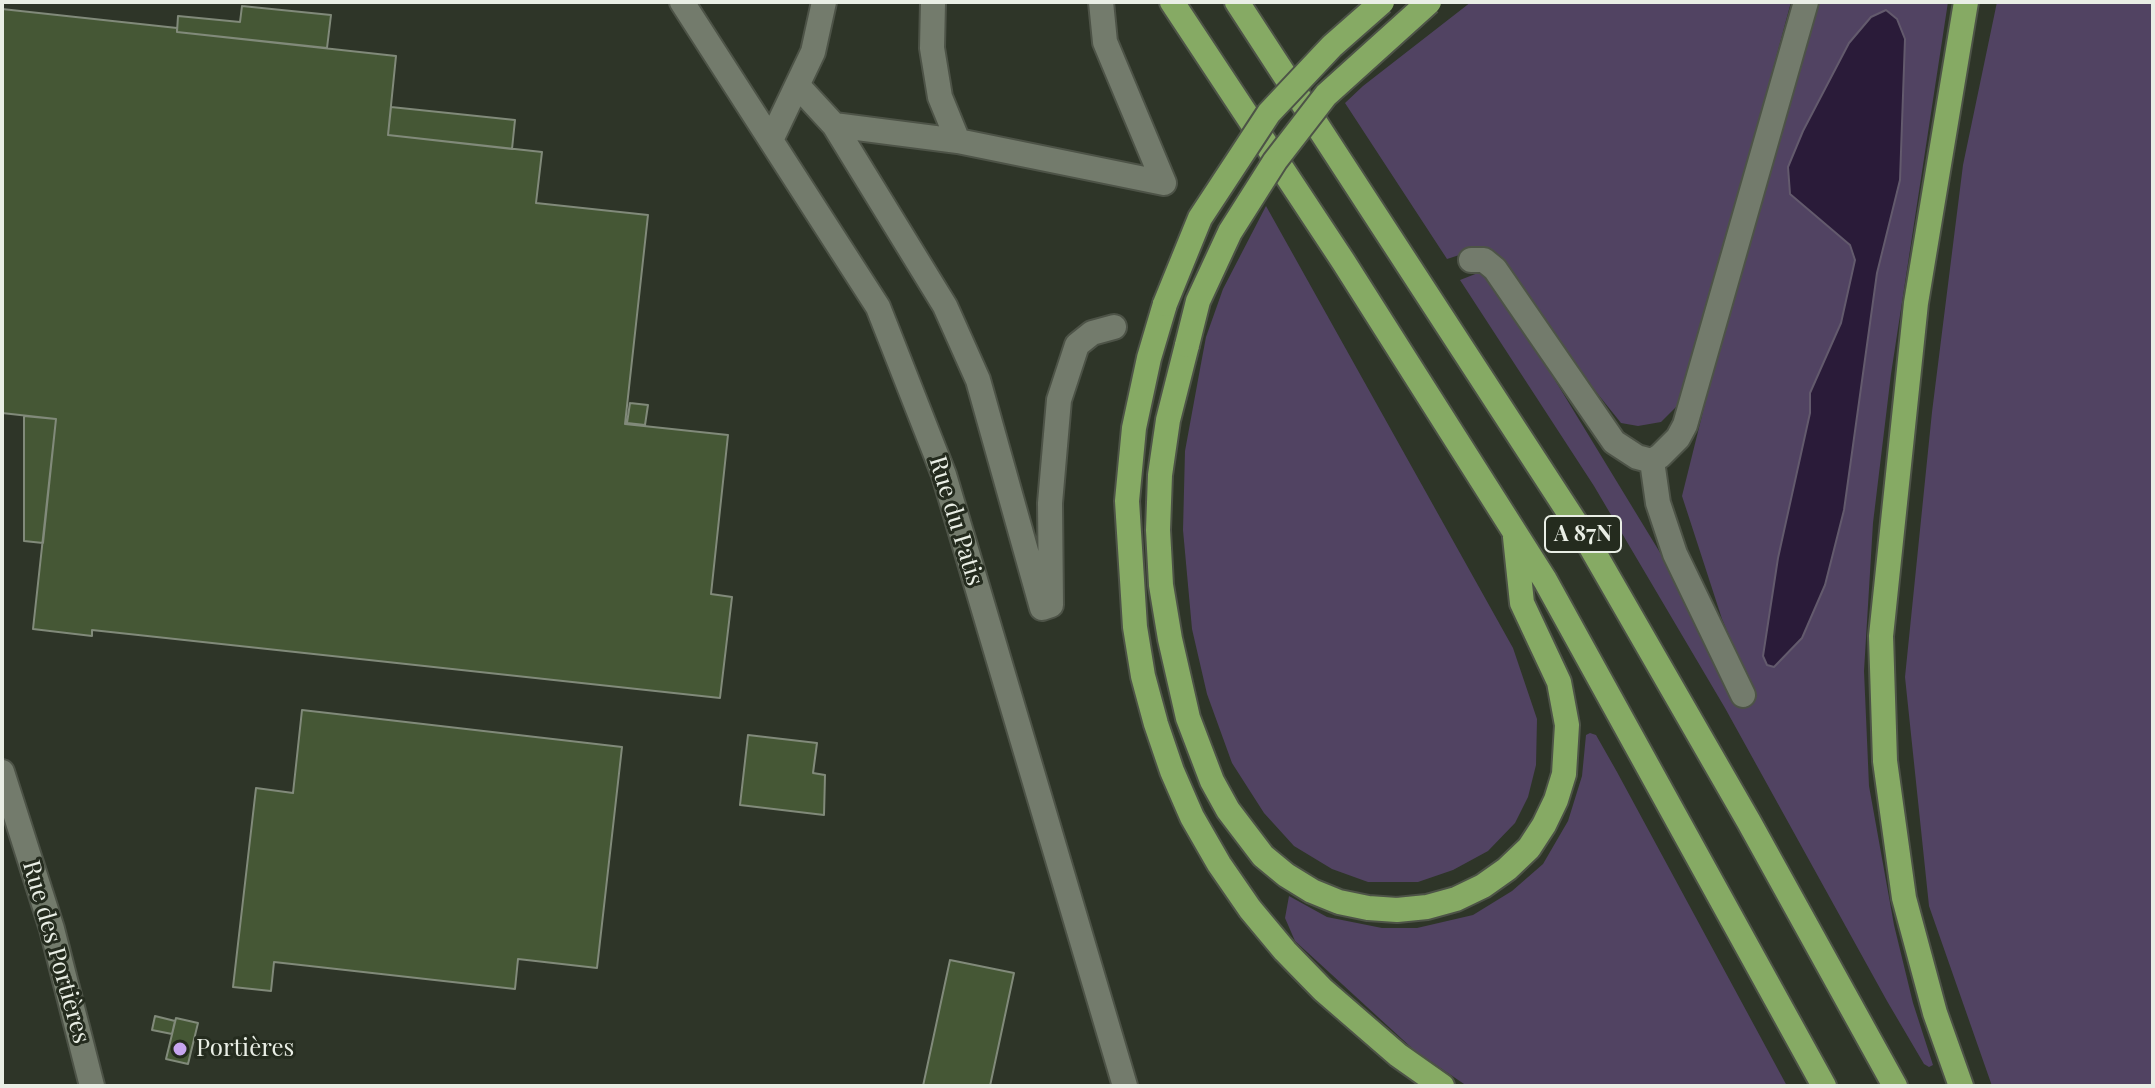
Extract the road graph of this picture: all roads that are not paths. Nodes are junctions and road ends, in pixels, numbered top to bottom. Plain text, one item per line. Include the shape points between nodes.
1 (682, 2) edge
2 (824, 2) edge
3 (933, 2) edge
4 (1101, 2) edge
5 (1172, 2) edge
6 (1237, 2) edge
7 (1382, 2) edge
8 (1429, 2) edge
9 (1806, 2) edge
10 (1966, 2) edge
11 (798, 86) junction
12 (834, 125) junction
13 (771, 140) junction
14 (958, 141) junction
15 (1471, 260) dead end
16 (1114, 327) dead end
17 (1652, 461) junction
18 (1514, 531) junction
19 (1743, 695) dead end
20 (2, 772) edge
21 (13, 832) edge
22 (92, 1086) edge
23 (1125, 1086) edge
24 (1442, 1086) edge
25 (1824, 1086) edge
26 (1895, 1086) edge
27 (1961, 1086) edge

1 - 13 street, Rue du Patis
2 - 11 street via 813,52
3 - 14 street via 932,48 940,97
4 - 14 street via 1105,42 1164,183
5 - 18 highway, A 87N
6 - 26 highway, A 87N via 1588,542
7 - 24 highway, bridge via 1269,113 1200,218 1149,358 1134,428 1127,501 1143,676 1192,817 1250,909 1285,951 1398,1055
8 - 18 highway, bridge via 1326,95 1230,232 1198,301 1160,475 1161,585 1188,718 1228,810 1263,856 1312,891 1368,908 1412,908 1456,899 1507,869 1544,825 1564,774 1567,725 1559,682 1522,603
9 - 17 street via 1685,425 1668,450
10 - 27 highway via 1916,303 1881,636 1885,761 1904,898
11 - 12 street
11 - 13 street
12 - 14 street
12 - 16 street via 945,306 978,380 1042,608 1051,605 1050,503 1059,400 1077,345 1092,333
13 - 23 street, Rue du Patis via 878,307 944,475
15 - 17 street via 1484,260 1495,269 1614,442
17 - 19 street via 1658,503 1675,554
18 - 25 highway, A 87N
20 - 21 street, Rue des Portières
21 - 22 street, Rue des Portières via 52,929

